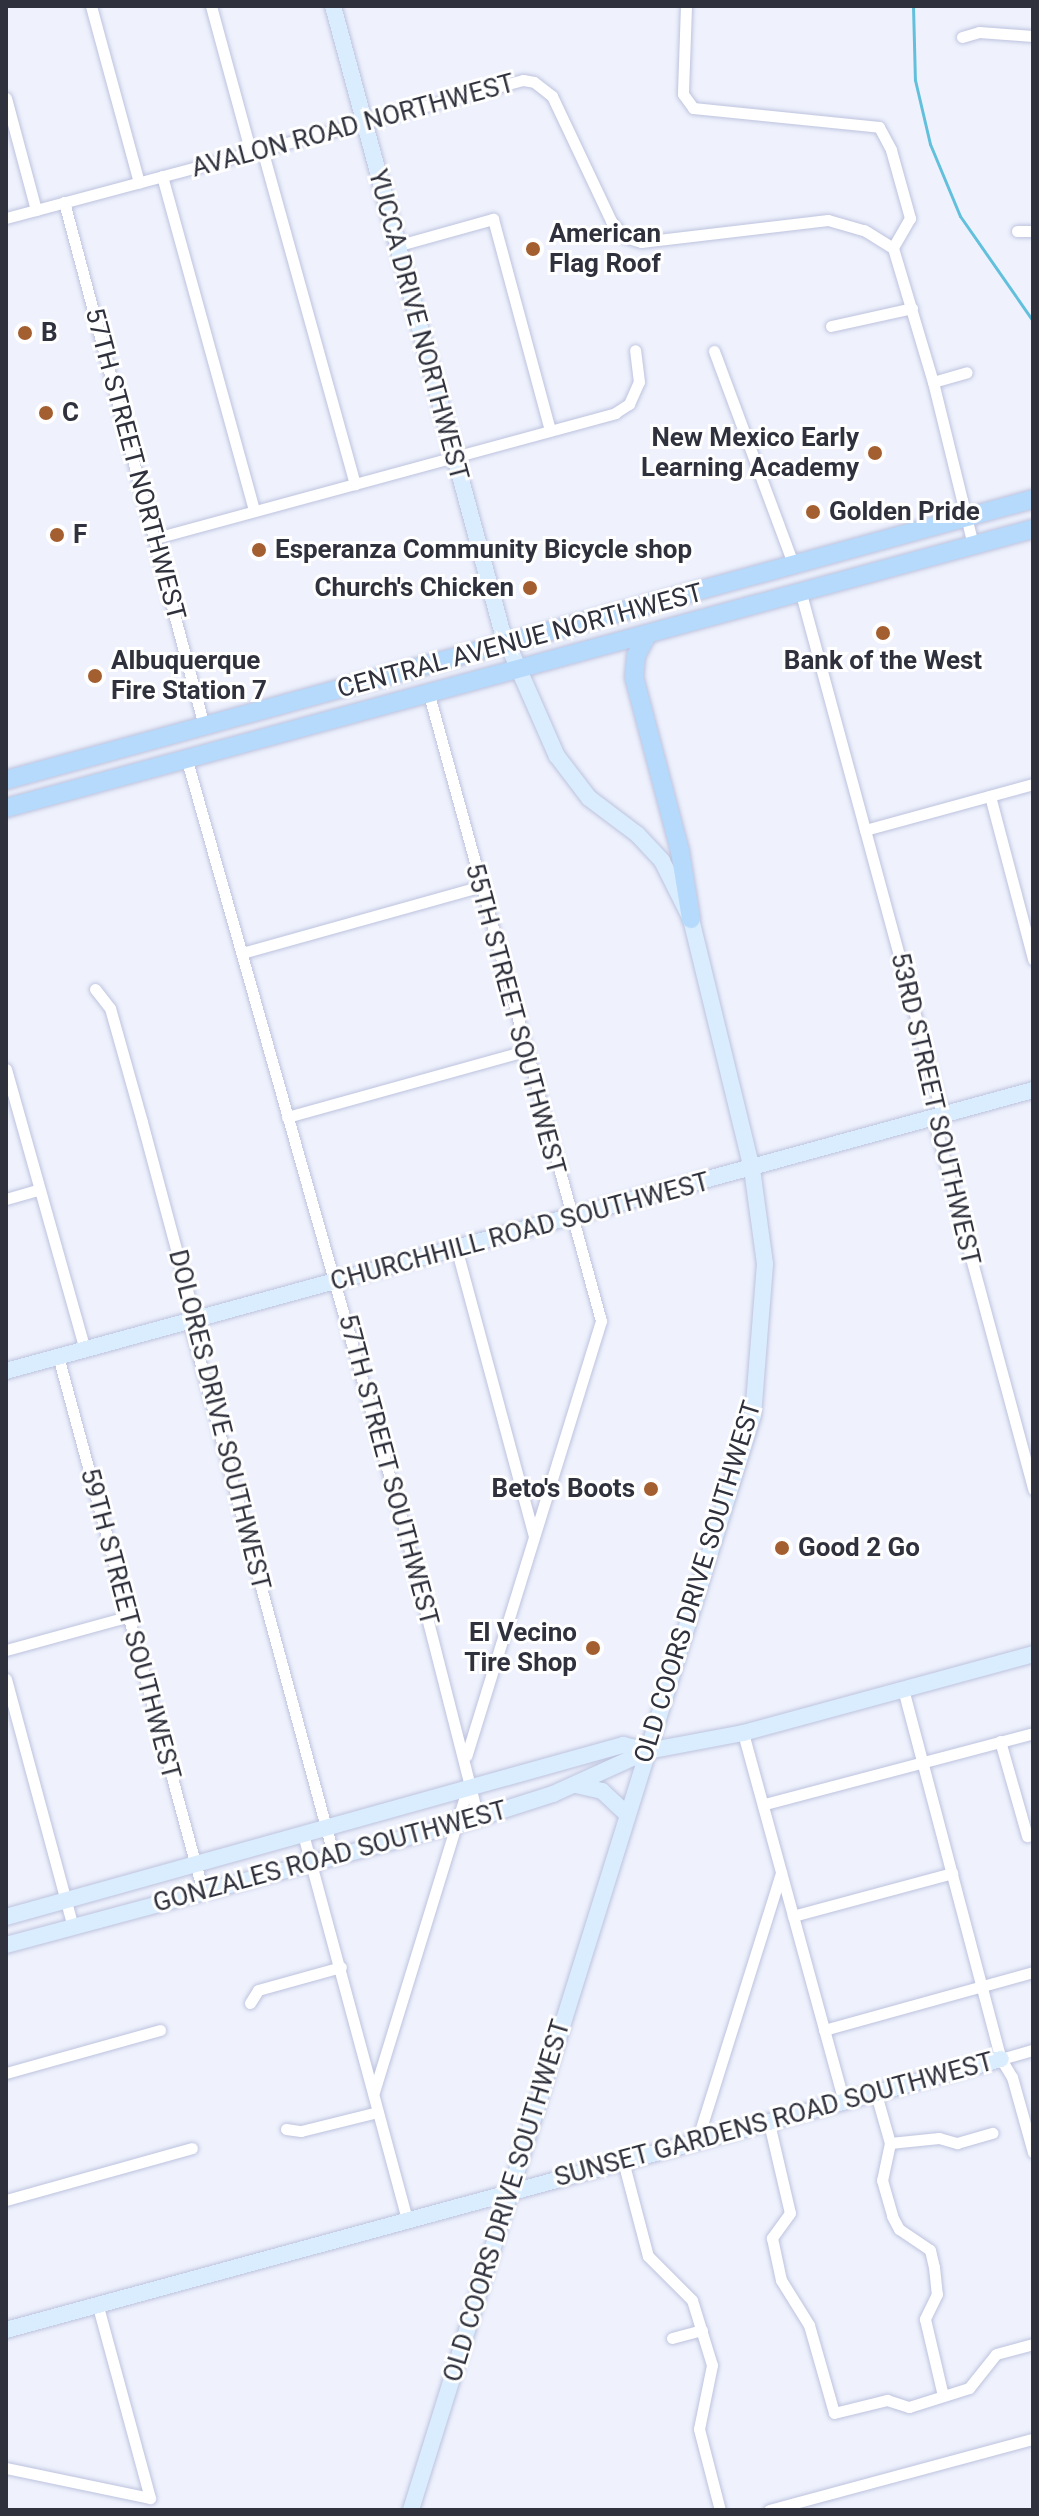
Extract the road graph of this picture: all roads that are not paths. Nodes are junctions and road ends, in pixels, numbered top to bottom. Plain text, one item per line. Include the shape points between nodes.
1 (91, 6) edge
2 (211, 6) edge
3 (333, 6) edge
4 (686, 6) edge
5 (1033, 36) edge
6 (962, 37) dead end
7 (6, 98) edge
8 (363, 121) junction
9 (256, 151) junction
10 (162, 176) junction
11 (139, 183) junction
12 (64, 202) junction
13 (36, 210) junction
14 (6, 218) edge
15 (1017, 231) dead end
16 (1033, 231) edge
17 (396, 246) junction
18 (893, 248) junction
19 (912, 308) junction
20 (831, 326) dead end
21 (635, 350) dead end
22 (714, 351) dead end
23 (967, 372) dead end
24 (933, 382) junction
25 (550, 430) junction
26 (454, 456) junction
27 (355, 484) junction
28 (1033, 499) edge
29 (254, 511) junction
30 (966, 515) junction
31 (1033, 529) edge
32 (156, 538) junction
33 (973, 545) junction
34 (794, 566) junction
35 (800, 590) junction
36 (647, 635) junction
37 (506, 643) junction
38 (517, 670) junction
39 (428, 691) junction
40 (204, 726) junction
41 (186, 757) junction
42 (6, 780) edge
43 (1033, 784) edge
44 (990, 796) junction
45 (6, 808) edge
46 (865, 830) junction
47 (479, 887) junction
48 (691, 919) junction
49 (242, 953) junction
50 (1033, 959) edge
51 (95, 989) dead end
52 (525, 1051) junction
53 (6, 1069) edge
54 (1033, 1090) edge
55 (942, 1114) junction
56 (287, 1117) junction
57 (752, 1169) junction
58 (38, 1190) junction
59 (6, 1199) edge
60 (569, 1219) junction
61 (457, 1251) junction
62 (336, 1282) junction
63 (189, 1321) junction
64 (85, 1350) junction
65 (58, 1356) junction
66 (6, 1371) edge
67 (1033, 1489) edge
68 (534, 1536) junction
69 (127, 1617) junction
70 (6, 1650) edge
71 (1033, 1654) edge
72 (6, 1679) edge
73 (903, 1689) junction
74 (743, 1733) junction
75 (1033, 1733) edge
76 (1000, 1741) junction
77 (648, 1751) junction
78 (466, 1756) junction
79 (922, 1762) junction
80 (576, 1785) junction
81 (470, 1790) junction
82 (765, 1804) junction
83 (627, 1814) junction
84 (478, 1817) junction
85 (459, 1824) junction
86 (327, 1827) junction
87 (303, 1834) junction
88 (1027, 1836) dead end
89 (334, 1857) junction
90 (311, 1863) junction
91 (195, 1865) junction
92 (781, 1872) junction
93 (952, 1873) junction
94 (203, 1892) junction
95 (66, 1900) junction
96 (793, 1916) junction
97 (6, 1917) edge
98 (73, 1927) junction
99 (6, 1945) edge
100 (341, 1967) junction
101 (1033, 1972) edge
102 (983, 1986) junction
103 (250, 2003) dead end
104 (160, 2030) dead end
105 (824, 2030) junction
106 (1033, 2050) edge
107 (1001, 2059) junction
108 (6, 2073) edge
109 (374, 2093) junction
110 (876, 2094) junction
111 (844, 2103) junction
112 (378, 2112) junction
113 (769, 2123) junction
114 (286, 2129) dead end
115 (993, 2133) dead end
116 (697, 2141) junction
117 (890, 2143) junction
118 (192, 2148) dead end
119 (1033, 2152) edge
120 (623, 2161) junction
121 (510, 2192) junction
122 (6, 2200) edge
123 (407, 2220) junction
124 (98, 2306) junction
125 (6, 2330) edge
126 (702, 2330) junction
127 (672, 2338) dead end
128 (1033, 2344) edge
129 (943, 2396) junction
130 (1033, 2439) edge
131 (6, 2468) edge
132 (411, 2510) edge
133 (720, 2510) edge
134 (769, 2510) edge

1 - 11 street
2 - 9 street
3 - 8 street, YUCCA DRIVE NORTHWEST
4 - 18 street via 685,103 706,112 879,127 910,218
5 - 6 street via 979,32
7 - 13 street
8 - 9 street, AVALON ROAD NORTHWEST
8 - 17 street, YUCCA DRIVE NORTHWEST
8 - 18 street, AVALON ROAD NORTHWEST via 508,82 534,82 552,96 611,221 625,237 641,242 828,220 864,230
9 - 10 street, AVALON ROAD NORTHWEST
9 - 27 street
10 - 11 street, AVALON ROAD NORTHWEST
10 - 29 street
11 - 12 street, AVALON ROAD NORTHWEST
12 - 13 street, AVALON ROAD NORTHWEST
12 - 32 street, 57TH STREET NORTHWEST
13 - 14 street, AVALON ROAD NORTHWEST
15 - 16 street
17 - 25 street via 493,219
17 - 26 street, YUCCA DRIVE NORTHWEST
18 - 19 street
19 - 20 street
19 - 24 street
21 - 25 street via 639,382 629,404 615,413
22 - 34 street
23 - 24 street
24 - 30 street
25 - 26 street
26 - 27 street
26 - 37 street, YUCCA DRIVE NORTHWEST
27 - 29 street
28 - 30 main road, CENTRAL AVENUE NORTHWEST
29 - 32 street
30 - 33 street
30 - 34 main road, CENTRAL AVENUE NORTHWEST
31 - 33 main road
32 - 40 street, 57TH STREET NORTHWEST
33 - 35 main road
34 - 37 main road, CENTRAL AVENUE NORTHWEST
35 - 36 main road
35 - 46 street, 53RD STREET SOUTHWEST
36 - 38 main road
36 - 48 main road via 636,656 635,687 680,851
37 - 38 street, OLD COORS DRIVE SOUTHWEST
37 - 40 main road, CENTRAL AVENUE NORTHWEST
38 - 39 main road
38 - 48 street, OLD COORS DRIVE SOUTHWEST via 557,756 589,798 637,834 662,861
39 - 41 main road
39 - 47 street, 55TH STREET SOUTHWEST
40 - 42 main road, CENTRAL AVENUE NORTHWEST
41 - 45 main road
41 - 49 street, 57TH STREET SOUTHWEST
43 - 44 street
44 - 46 street
44 - 50 street
46 - 55 street, 53RD STREET SOUTHWEST
47 - 49 street
47 - 52 street, 55TH STREET SOUTHWEST
48 - 57 street, OLD COORS DRIVE SOUTHWEST
49 - 56 street, 57TH STREET SOUTHWEST
51 - 63 street, DOLORES DRIVE SOUTHWEST via 110,1008 192,1309
52 - 56 street
52 - 60 street, 55TH STREET SOUTHWEST
53 - 58 street
54 - 55 street, CHURCHHILL ROAD SOUTHWEST
55 - 57 street, CHURCHHILL ROAD SOUTHWEST
55 - 67 street, 53RD STREET SOUTHWEST via 937,1132
56 - 62 street, 57TH STREET SOUTHWEST via 328,1271
57 - 60 street, CHURCHHILL ROAD SOUTHWEST
57 - 77 street, OLD COORS DRIVE SOUTHWEST via 765,1264 753,1415
58 - 59 street
58 - 64 street
60 - 61 street, CHURCHHILL ROAD SOUTHWEST
60 - 68 street, 55TH STREET SOUTHWEST via 579,1230 601,1321
61 - 62 street, CHURCHHILL ROAD SOUTHWEST
61 - 68 street
62 - 63 street, CHURCHHILL ROAD SOUTHWEST
62 - 78 street, 57TH STREET SOUTHWEST
63 - 64 street, CHURCHHILL ROAD SOUTHWEST
63 - 86 street, DOLORES DRIVE SOUTHWEST
64 - 65 street, CHURCHHILL ROAD SOUTHWEST
65 - 66 street, CHURCHHILL ROAD SOUTHWEST
65 - 69 street, 59TH STREET SOUTHWEST
68 - 78 street, 55TH STREET SOUTHWEST
69 - 70 street
69 - 91 street, 59TH STREET SOUTHWEST
71 - 73 street, GONZALES ROAD SOUTHWEST
72 - 95 street
73 - 74 street, GONZALES ROAD SOUTHWEST
73 - 79 street
74 - 77 street, GONZALES ROAD SOUTHWEST
74 - 82 street
75 - 76 street
76 - 79 street
76 - 88 street
77 - 80 street, GONZALES ROAD SOUTHWEST
77 - 81 street, GONZALES ROAD SOUTHWEST via 623,1745
77 - 83 street, OLD COORS DRIVE SOUTHWEST
78 - 81 street, 57TH STREET SOUTHWEST
79 - 82 street
79 - 93 street
80 - 83 street via 602,1791
80 - 84 street, GONZALES ROAD SOUTHWEST
81 - 84 street, 57TH STREET SOUTHWEST
81 - 85 street
81 - 86 street, GONZALES ROAD SOUTHWEST
82 - 92 street
83 - 121 street, OLD COORS DRIVE SOUTHWEST
84 - 85 street, GONZALES ROAD SOUTHWEST
85 - 89 street, GONZALES ROAD SOUTHWEST
85 - 109 street
86 - 87 street, GONZALES ROAD SOUTHWEST
86 - 89 street, DOLORES DRIVE SOUTHWEST
87 - 90 street
87 - 91 street, GONZALES ROAD SOUTHWEST
89 - 90 street, GONZALES ROAD SOUTHWEST
90 - 94 street, GONZALES ROAD SOUTHWEST
90 - 100 street
91 - 94 street, 59TH STREET SOUTHWEST
91 - 95 street, GONZALES ROAD SOUTHWEST
92 - 96 street
92 - 116 street
93 - 96 street
93 - 102 street
94 - 98 street, GONZALES ROAD SOUTHWEST
95 - 97 street, GONZALES ROAD SOUTHWEST
95 - 98 street
96 - 105 street
98 - 99 street, GONZALES ROAD SOUTHWEST
100 - 103 street via 258,1990
100 - 109 street
101 - 102 street
102 - 105 street
102 - 107 street
104 - 108 street
105 - 111 street
106 - 107 street, SUNSET GARDENS ROAD SOUTHWEST
107 - 110 street, SUNSET GARDENS ROAD SOUTHWEST
107 - 119 street via 1012,2077
109 - 112 street
110 - 111 street, SUNSET GARDENS ROAD SOUTHWEST
110 - 117 street
111 - 113 street, SUNSET GARDENS ROAD SOUTHWEST
112 - 114 street via 301,2131
112 - 123 street
113 - 116 street, SUNSET GARDENS ROAD SOUTHWEST
113 - 129 street via 790,2213 772,2238 778,2266 792,2302 809,2325 834,2413 887,2400 909,2407
115 - 117 street via 957,2143 939,2138
116 - 120 street, SUNSET GARDENS ROAD SOUTHWEST
117 - 129 street via 882,2180 892,2216 899,2229 930,2250 934,2267 937,2294 925,2319
118 - 122 street
120 - 121 street, SUNSET GARDENS ROAD SOUTHWEST
120 - 126 street via 648,2256 692,2300
121 - 123 street, SUNSET GARDENS ROAD SOUTHWEST
121 - 132 street, OLD COORS DRIVE SOUTHWEST
123 - 124 street, SUNSET GARDENS ROAD SOUTHWEST
124 - 125 street, SUNSET GARDENS ROAD SOUTHWEST
124 - 131 street via 150,2498
126 - 127 street
126 - 133 street via 712,2365 699,2429
128 - 129 street via 996,2354 969,2388
130 - 134 street

